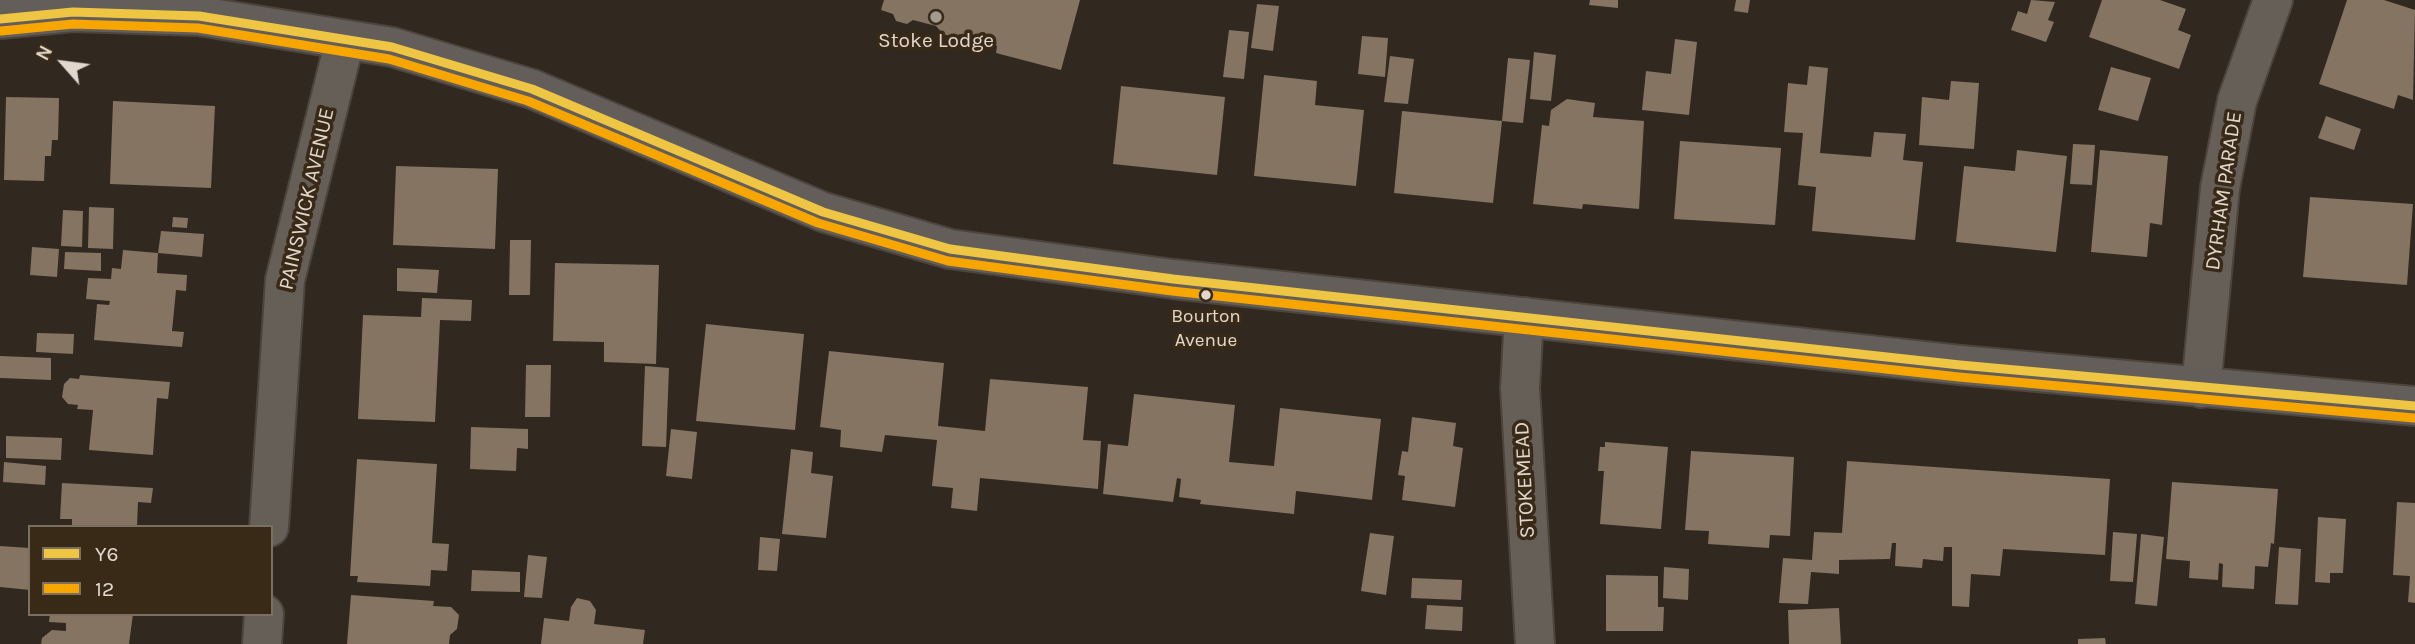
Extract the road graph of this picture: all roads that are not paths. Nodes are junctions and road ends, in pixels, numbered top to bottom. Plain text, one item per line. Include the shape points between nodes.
1 (2273, 0) edge
2 (73, 6) edge
3 (0, 19) edge
4 (345, 40) junction
5 (1524, 317) junction
6 (2201, 388) junction
7 (2415, 406) edge
8 (269, 525) edge
9 (264, 616) edge
10 (262, 644) edge
11 (1535, 644) edge

1 - 6 street, DYRHAM PARADE via 2237,101 2220,188
2 - 3 street
2 - 4 street via 199,16
4 - 5 street via 416,53 532,89 823,212 950,249 1173,279
4 - 8 street, PAINSWICK AVENUE via 285,280
5 - 6 street
5 - 11 street, STOKEMEAD via 1520,388
6 - 7 street
9 - 10 street

